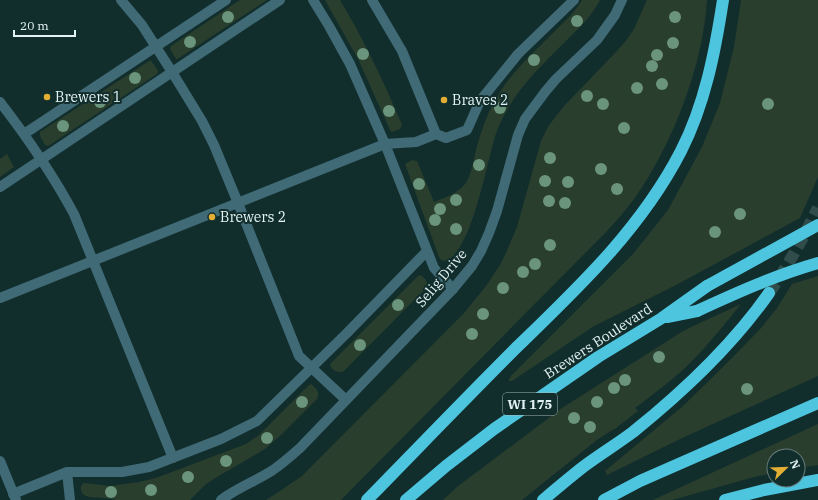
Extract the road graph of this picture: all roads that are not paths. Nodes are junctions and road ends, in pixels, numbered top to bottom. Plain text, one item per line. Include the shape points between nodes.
1 (121, 0) edge
2 (226, 0) edge
3 (280, 0) edge
4 (313, 0) edge
5 (372, 0) edge
6 (574, 0) edge
7 (622, 0) edge
8 (723, 0) edge
9 (156, 46) junction
10 (172, 72) junction
11 (0, 102) edge
12 (24, 134) junction
13 (436, 134) junction
14 (385, 144) junction
15 (41, 159) junction
16 (0, 186) edge
17 (238, 203) junction
18 (818, 225) edge
19 (427, 251) junction
20 (93, 261) junction
21 (818, 262) edge
22 (454, 289) junction
23 (769, 293) tunnel mouth
24 (0, 298) edge
25 (662, 318) junction
26 (312, 367) junction
27 (346, 400) junction
28 (818, 403) edge
29 (173, 458) junction
30 (0, 461) edge
31 (67, 472) junction
32 (818, 480) edge
33 (14, 497) edge
34 (70, 500) edge
35 (221, 500) edge
36 (367, 500) edge
37 (406, 500) edge
38 (543, 500) edge
39 (604, 500) edge
40 (725, 500) edge

1 - 9 street
2 - 9 street
3 - 10 street
4 - 14 street via 350,64
5 - 13 street via 402,51
6 - 13 street via 518,54 480,101 467,130 446,138
7 - 22 street, Selig Drive via 615,15 597,40 556,79 525,119 489,233 472,266
8 - 36 highway via 708,79 696,116 681,151 647,206 600,264
9 - 10 street
9 - 12 street
10 - 15 street
10 - 17 street via 202,121
11 - 12 street
12 - 15 street
13 - 14 street via 416,142
14 - 17 street
14 - 19 street
15 - 16 street
15 - 20 street via 74,214
17 - 20 street
17 - 26 street via 299,356
18 - 25 highway, Brewers Boulevard / WI 175, bridge via 707,286
19 - 22 street via 434,268
19 - 26 street
20 - 24 street
20 - 29 street
21 - 25 highway, bridge via 792,270 696,311
22 - 27 street, Selig Drive
23 - 38 highway via 742,328 699,375 632,433 582,468
25 - 37 highway, Brewers Boulevard / WI 175 via 598,357 501,425
26 - 27 street
26 - 29 street via 257,421
27 - 35 street, Selig Drive via 288,458
28 - 39 highway via 640,481
29 - 31 street via 149,467 122,472
30 - 33 street
31 - 33 street
31 - 34 street
32 - 40 highway

